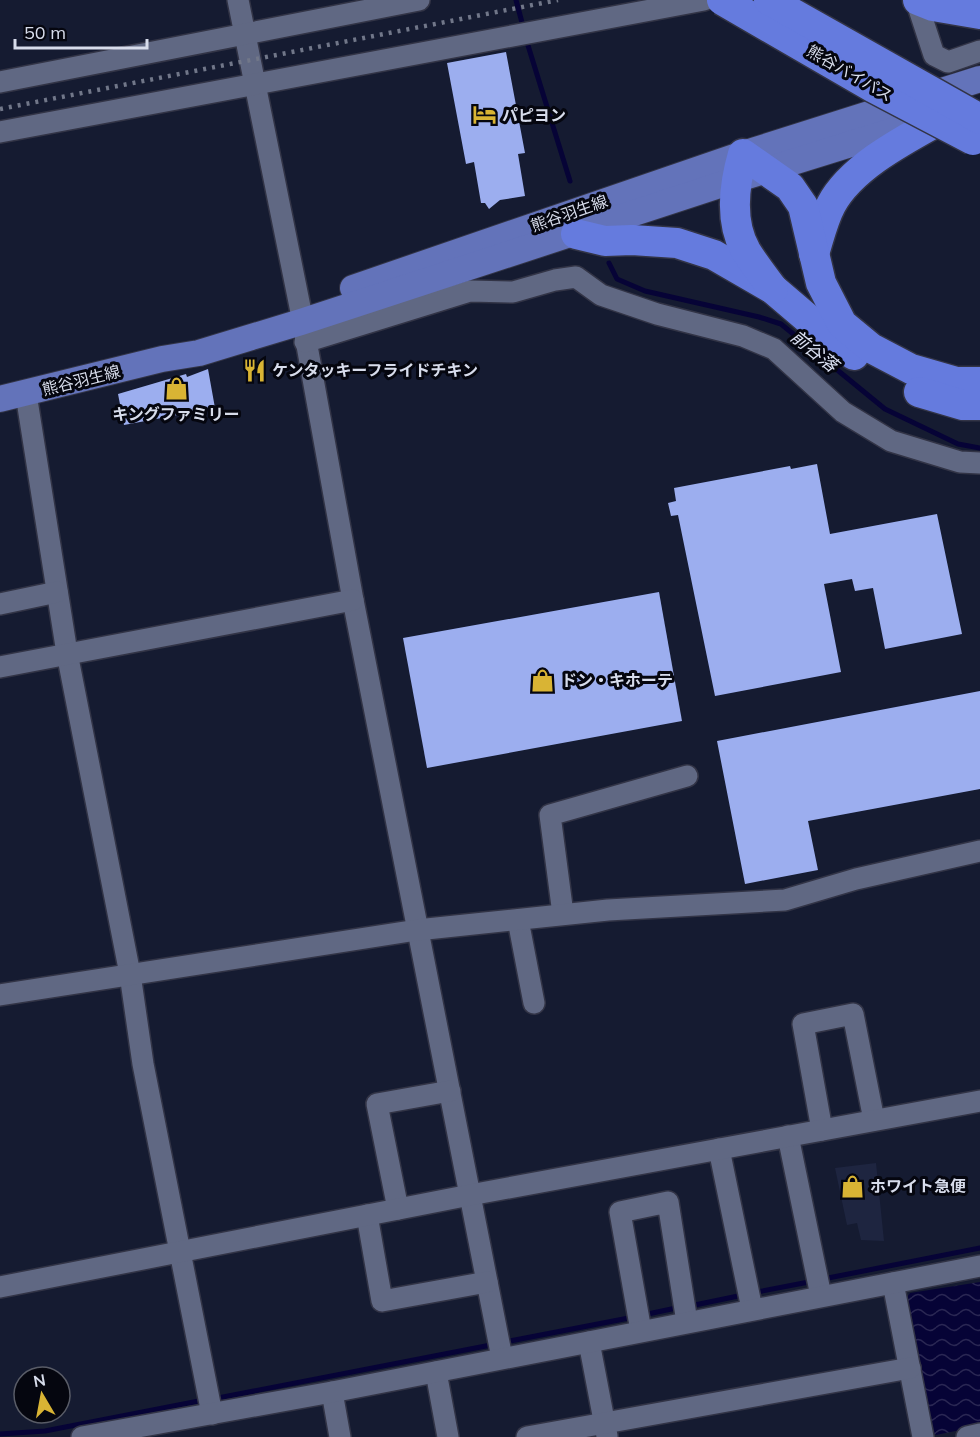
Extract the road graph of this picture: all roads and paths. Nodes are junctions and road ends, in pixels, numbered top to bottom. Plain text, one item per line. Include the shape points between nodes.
1 (238, 0) edge
2 (418, 0) edge
3 (704, 0) edge
4 (722, 0) edge
5 (769, 0) edge
6 (917, 0) edge
7 (980, 14) edge
8 (244, 35) junction
9 (980, 51) edge
10 (980, 79) edge
11 (0, 82) edge
12 (254, 85) junction
13 (974, 124) edge
14 (0, 132) edge
15 (739, 167) junction
16 (769, 171) junction
17 (576, 234) junction
18 (814, 255) junction
19 (773, 289) junction
20 (302, 324) junction
21 (980, 382) edge
22 (26, 394) junction
23 (0, 399) edge
24 (980, 405) edge
25 (980, 464) edge
26 (57, 592) junction
27 (353, 600) junction
28 (0, 604) edge
29 (67, 653) junction
30 (0, 668) edge
31 (687, 776) dead end
32 (980, 851) edge
33 (563, 914) junction
34 (518, 920) junction
35 (417, 930) junction
36 (130, 974) junction
37 (0, 995) edge
38 (534, 1003) dead end
39 (450, 1091) junction
40 (980, 1101) edge
41 (874, 1120) junction
42 (822, 1130) junction
43 (788, 1136) junction
44 (719, 1149) junction
45 (470, 1195) junction
46 (398, 1209) junction
47 (367, 1215) junction
48 (181, 1252) junction
49 (980, 1266) edge
50 (487, 1282) junction
51 (893, 1283) junction
52 (0, 1287) edge
53 (821, 1296) junction
54 (752, 1309) junction
55 (687, 1322) junction
56 (641, 1332) junction
57 (589, 1342) junction
58 (502, 1358) junction
59 (910, 1368) junction
60 (436, 1372) junction
61 (332, 1392) junction
62 (212, 1414) junction
63 (605, 1430) edge
64 (151, 1431) edge
65 (980, 1434) edge
66 (82, 1437) edge
67 (340, 1437) edge
68 (448, 1437) edge
69 (526, 1437) edge
70 (923, 1437) edge
71 (966, 1437) edge

1 - 8 street
2 - 8 street
3 - 12 street
4 - 13 highway, 熊谷バイパス, bridge via 874,88
5 - 13 highway, 熊谷バイパス, bridge
6 - 7 highway
6 - 9 street via 934,55 948,62
8 - 11 street
8 - 12 street
10 - 15 main road, 熊谷羽生線
12 - 14 street
12 - 20 street
13 - 16 main road
13 - 18 highway via 876,159 851,178 831,205
15 - 16 highway
15 - 17 main road, 熊谷羽生線
15 - 19 highway via 737,225 745,250
15 - 20 main road, 熊谷羽生線
16 - 18 highway via 790,187 802,206
17 - 19 highway via 605,241 677,243 714,255
17 - 20 main road, 熊谷羽生線
18 - 21 highway via 821,283 842,324 871,348 911,369 956,382
19 - 24 highway via 884,377 942,400
20 - 22 main road, 熊谷羽生線 via 194,343 162,359
20 - 25 street via 470,291 513,291 576,277 601,295 743,336 774,349 843,412 891,441 960,462
20 - 27 street
22 - 23 main road, 熊谷羽生線
22 - 26 street
26 - 28 street
26 - 29 street
27 - 29 street
27 - 35 street
29 - 30 street
29 - 36 street
31 - 33 street via 550,815
32 - 33 street via 856,879 785,900
33 - 34 street
34 - 35 street
34 - 38 street
35 - 36 street
35 - 39 street
36 - 37 street
36 - 48 street via 143,1064
39 - 45 street
39 - 46 street via 377,1104
40 - 41 street
41 - 42 street
41 - 42 street via 853,1014 803,1024
42 - 43 street
43 - 44 street
43 - 53 street
44 - 45 street
44 - 54 street
45 - 46 street
45 - 50 street
46 - 47 street
47 - 48 street
47 - 50 street via 382,1301
48 - 52 street
48 - 62 street
49 - 51 street
50 - 58 street
51 - 53 street
51 - 59 street
53 - 54 street
54 - 55 street
55 - 56 street
55 - 56 street via 668,1202 620,1212
56 - 57 street
57 - 58 street
57 - 63 street
58 - 60 street
59 - 63 street
59 - 70 street
60 - 61 street
60 - 68 street
61 - 62 street
61 - 67 street
62 - 64 street
63 - 69 street
64 - 66 street
65 - 71 street

